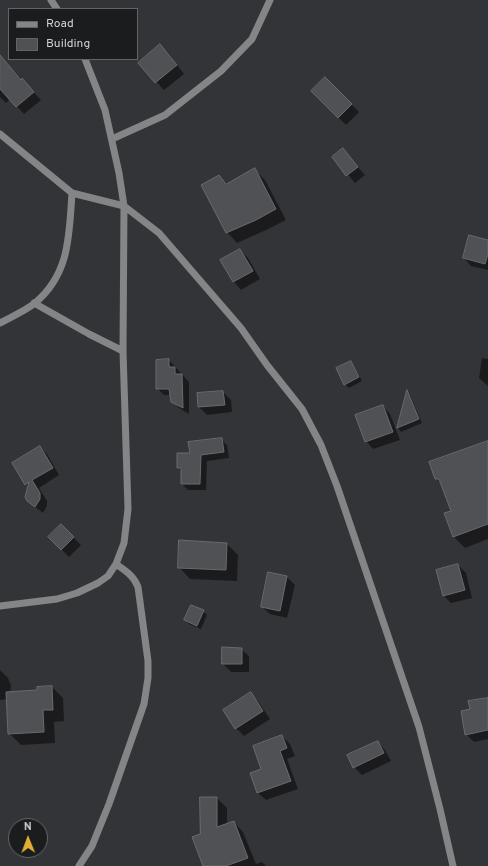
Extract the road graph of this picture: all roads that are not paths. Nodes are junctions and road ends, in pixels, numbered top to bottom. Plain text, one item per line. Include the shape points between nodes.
1 (270, 0) edge
2 (86, 60) edge
3 (0, 134) edge
4 (112, 139) junction
5 (72, 194) junction
6 (124, 206) junction
7 (34, 303) junction
8 (0, 323) edge
9 (123, 351) junction
10 (116, 564) junction
11 (0, 606) edge
12 (79, 866) edge
13 (453, 866) edge

1 - 4 street via 252,39 221,71 165,114
2 - 4 street via 105,110
3 - 5 street
4 - 6 street
5 - 6 street
5 - 7 street via 63,264 55,281
6 - 9 street
6 - 13 street via 159,233 241,328 302,409 321,446 419,727
7 - 8 street
7 - 9 street
9 - 10 street via 128,509 124,543
10 - 11 street via 108,576 77,593 57,599
10 - 12 street via 132,576 138,587 148,678 144,704 120,776 92,846

